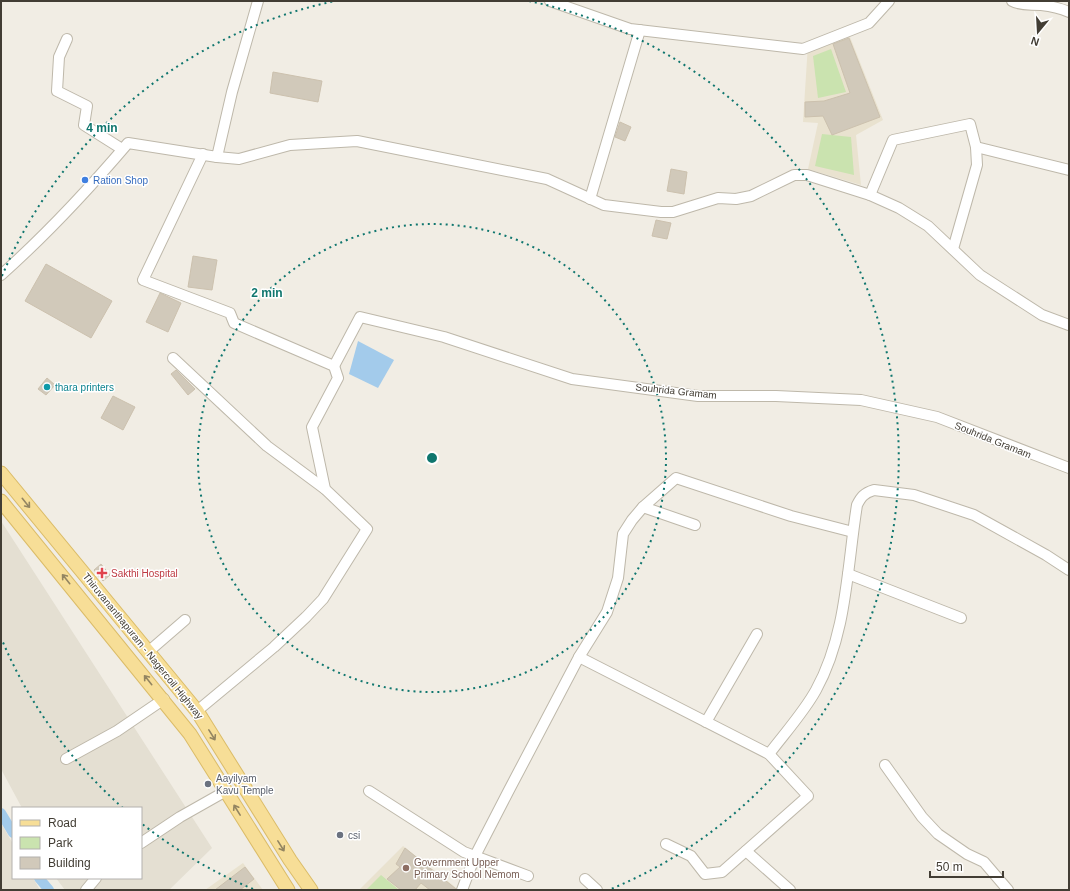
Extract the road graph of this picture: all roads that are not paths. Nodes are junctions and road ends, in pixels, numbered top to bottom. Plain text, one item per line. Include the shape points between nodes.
1 (258, 1) edge
2 (550, 1) edge
3 (889, 1) edge
4 (1012, 1) edge
5 (1069, 12) edge
6 (640, 30) junction
7 (67, 39) dead end
8 (976, 147) junction
9 (122, 149) junction
10 (203, 154) junction
11 (217, 157) junction
12 (1069, 170) edge
13 (870, 195) junction
14 (590, 199) junction
15 (953, 249) junction
16 (1, 275) edge
17 (1069, 325) edge
18 (173, 358) dead end
19 (334, 366) junction
20 (1069, 468) edge
21 (1, 473) edge
22 (325, 489) junction
23 (1, 501) edge
24 (643, 507) junction
25 (695, 525) dead end
26 (853, 532) junction
27 (1069, 570) edge
28 (848, 574) junction
29 (961, 618) dead end
30 (185, 620) dead end
31 (757, 634) dead end
32 (148, 652) junction
33 (579, 658) junction
34 (164, 699) junction
35 (198, 711) junction
36 (706, 722) junction
37 (769, 754) junction
38 (66, 759) dead end
39 (885, 765) dead end
40 (226, 792) junction
41 (369, 792) dead end
42 (142, 842) edge
43 (666, 844) dead end
44 (746, 851) junction
45 (475, 856) junction
46 (528, 876) dead end
47 (95, 879) edge
48 (585, 879) dead end
49 (86, 890) edge
50 (288, 890) edge
51 (311, 890) edge
52 (462, 890) edge
53 (597, 890) edge
54 (790, 890) edge
55 (1008, 890) edge

1 - 11 street via 232,92
2 - 6 street via 630,29
3 - 6 street via 869,23 803,49
4 - 5 street via 1017,4 1059,8
6 - 14 street
7 - 9 street via 59,57 57,91 87,106 84,125
8 - 12 street
8 - 13 street via 970,124 893,140
8 - 15 street via 976,166
9 - 10 street via 128,143
9 - 16 street via 75,204 31,249
10 - 11 street
10 - 19 street via 143,280 230,313 234,323
11 - 14 street via 239,160 290,145 357,141 547,180
13 - 14 street via 807,175 794,175 751,196 736,199 718,198 673,212 604,205
13 - 15 street via 899,208 928,226
15 - 17 street via 986,279 1042,315
18 - 22 street via 266,446
19 - 20 street, Souhrida Gramam via 360,317 444,337 572,379 698,396 861,400 937,417
19 - 22 street via 338,378 312,427
21 -> 32 main road, Thiruvananthapuram - Nagercoil Highway
22 - 35 street via 367,529 323,599 274,647
34 -> 23 main road, Thiruvananthapuram - Nagercoil Highway
24 - 25 street
24 - 26 street via 676,478 791,516
24 - 33 street via 623,534 618,578 607,612
26 - 27 street via 861,496 874,490 914,495 974,515
26 - 28 street
28 - 29 street
28 - 37 street via 836,636 816,691
30 - 32 street
31 - 36 street
32 - 35 main road, Thiruvananthapuram - Nagercoil Highway
33 - 36 street
33 - 45 street
34 - 38 street via 117,731
34 - 40 main road, Thiruvananthapuram - Nagercoil Highway via 190,734
35 -> 51 main road, Thiruvananthapuram - Nagercoil Highway
36 - 37 street
37 - 44 street via 808,796
39 - 55 street via 922,817 938,834 967,854 984,862
40 - 42 street via 180,817
50 -> 40 main road, Thiruvananthapuram - Nagercoil Highway
41 - 45 street via 464,852
43 - 44 street via 691,856 705,874 722,872
44 - 54 street
45 - 46 street
45 - 52 street
47 - 49 street
48 - 53 street

